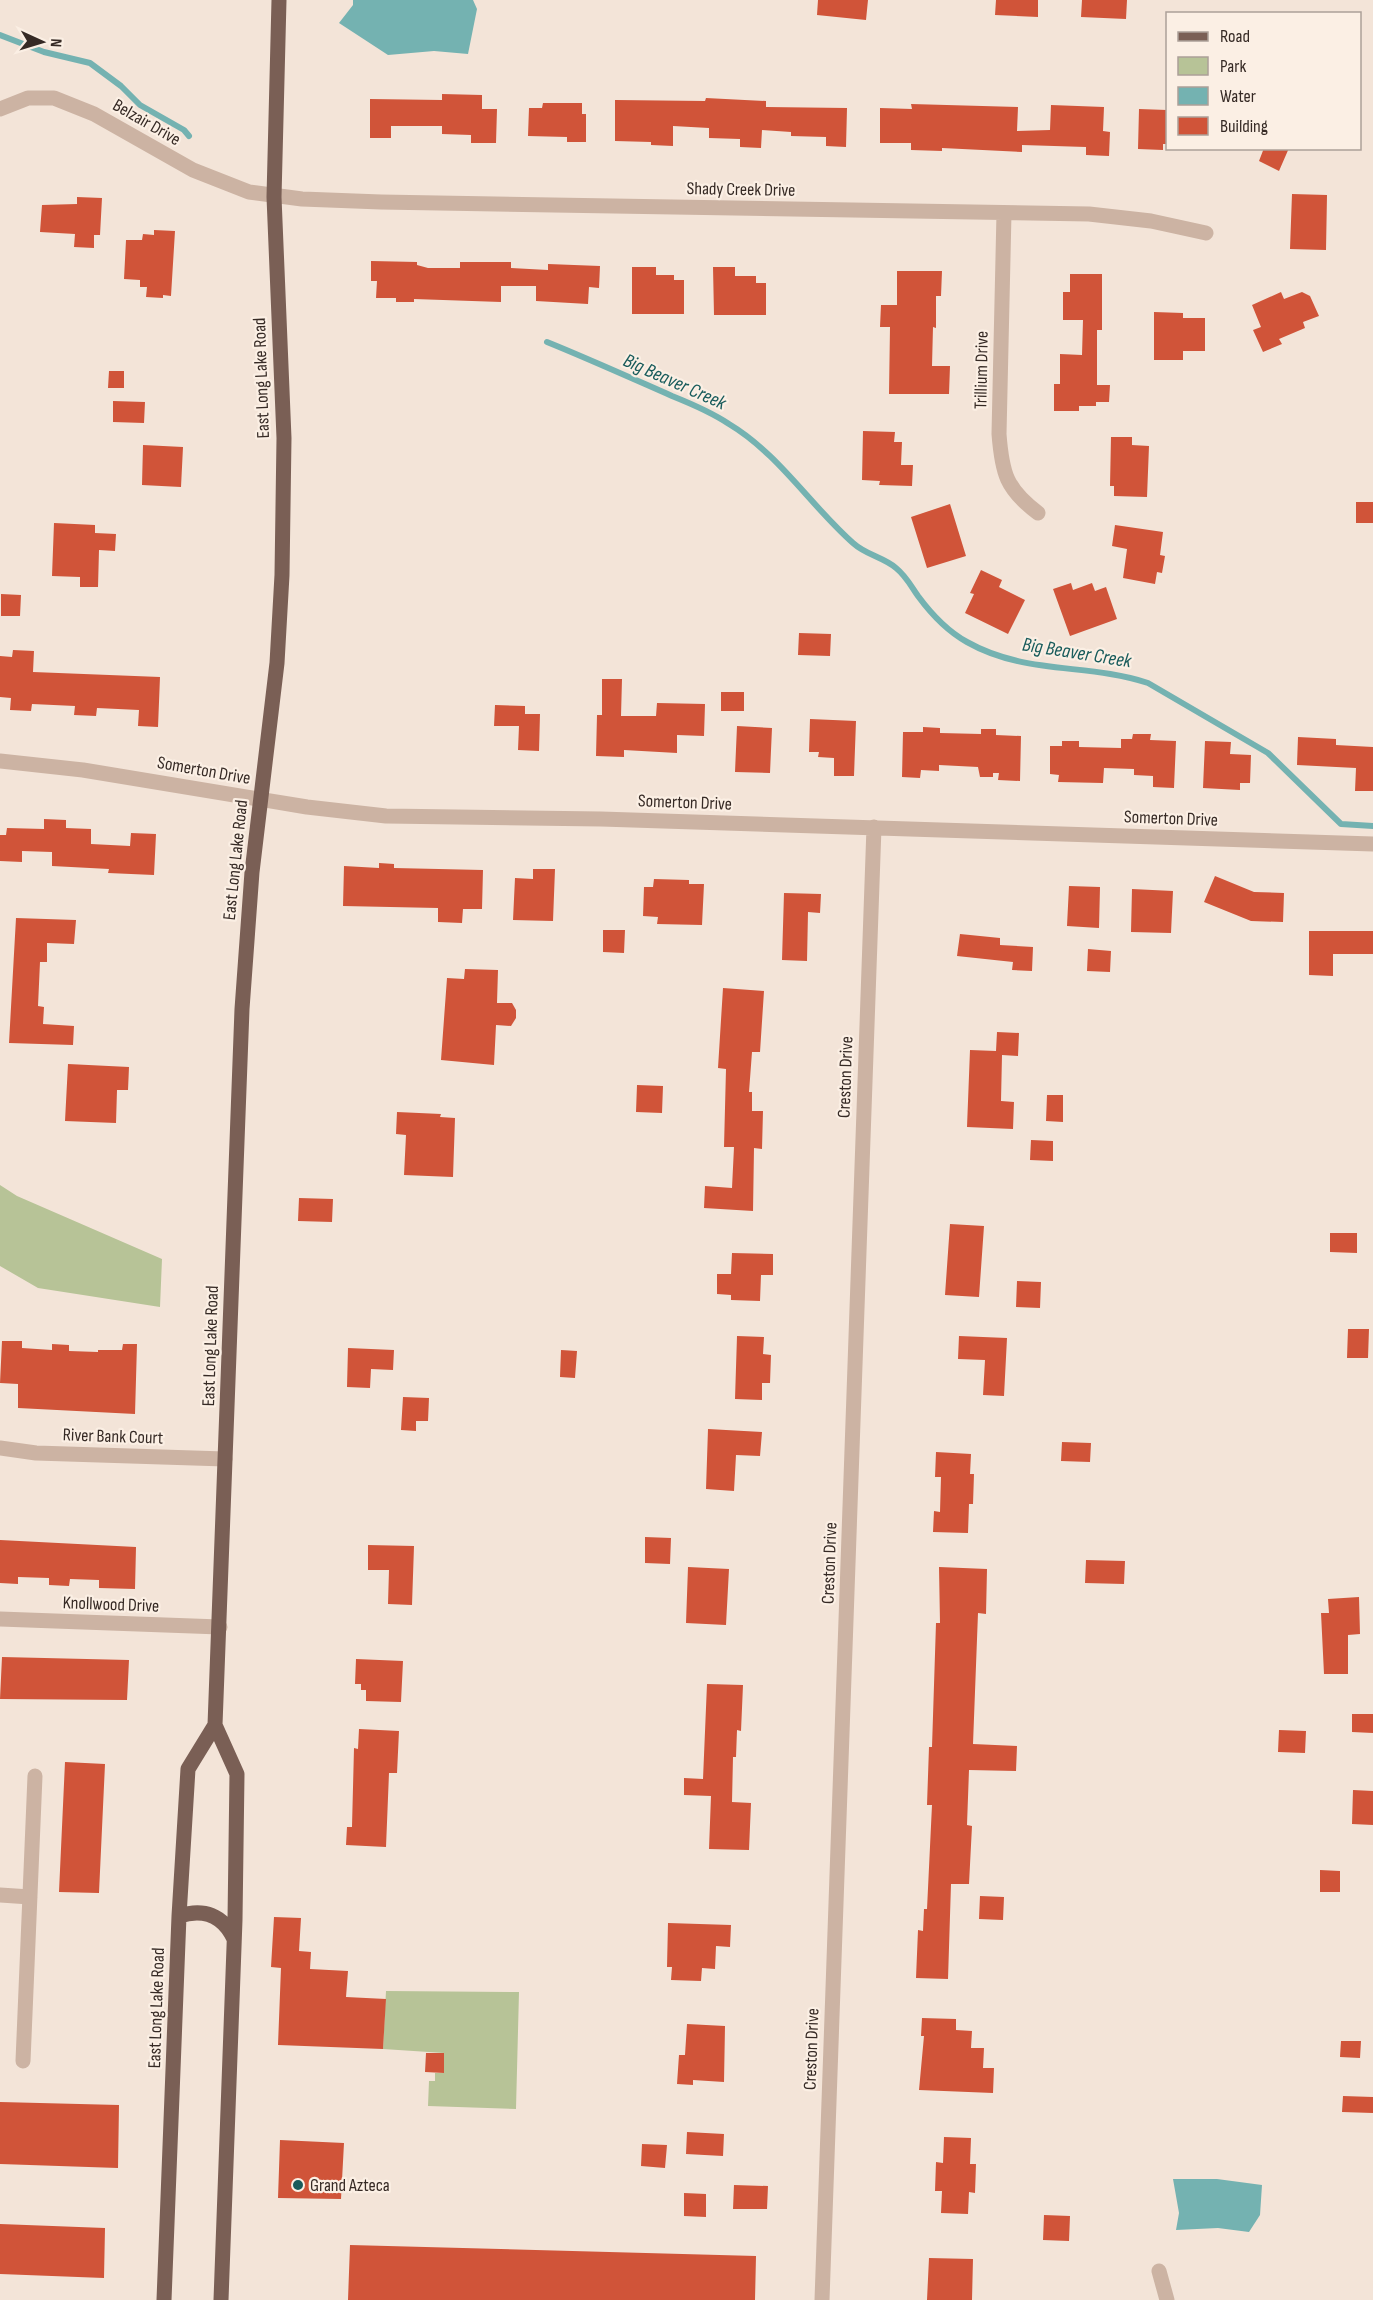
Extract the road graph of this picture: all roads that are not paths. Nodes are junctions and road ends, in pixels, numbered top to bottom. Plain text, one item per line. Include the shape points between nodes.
1 (279, 0) edge
2 (0, 109) edge
3 (274, 197) junction
4 (1004, 213) junction
5 (1206, 233) dead end
6 (1038, 513) dead end
7 (0, 761) edge
8 (261, 800) junction
9 (874, 827) junction
10 (1373, 844) edge
11 (0, 1448) edge
12 (225, 1460) junction
13 (0, 1619) edge
14 (220, 1627) junction
15 (215, 1725) junction
16 (35, 1776) dead end
17 (0, 1895) edge
18 (30, 1897) junction
19 (179, 1916) junction
20 (234, 1939) junction
21 (23, 2061) dead end
22 (1159, 2271) dead end
23 (164, 2300) edge
24 (221, 2300) edge
25 (822, 2300) edge
26 (1167, 2300) edge

1 - 3 main road, East Long Lake Road
2 - 3 street, Belzair Drive via 40,97 72,103 193,170 249,192
3 - 4 street, Shady Creek Drive
3 - 8 main road, East Long Lake Road via 284,438 282,574 277,663
4 - 5 street, Shady Creek Drive via 1117,216
4 - 6 street, Trillium Drive via 1001,467 1010,486
7 - 8 street, Somerton Drive via 82,770
8 - 9 street, Somerton Drive via 386,816
8 - 12 main road, East Long Lake Road via 242,1009
9 - 10 street, Somerton Drive
9 - 25 street, Creston Drive
11 - 12 street, River Bank Court via 36,1453
12 - 14 main road, East Long Lake Road
13 - 14 street, Knollwood Drive
14 - 15 main road, East Long Lake Road
15 - 19 main road, East Long Lake Road via 188,1769
15 - 20 main road, East Long Lake Road via 237,1774
16 - 18 street
17 - 18 street
18 - 21 street
19 - 20 main road via 196,1912 215,1916 229,1927
19 - 23 main road, East Long Lake Road
20 - 24 main road, East Long Lake Road
22 - 26 street

